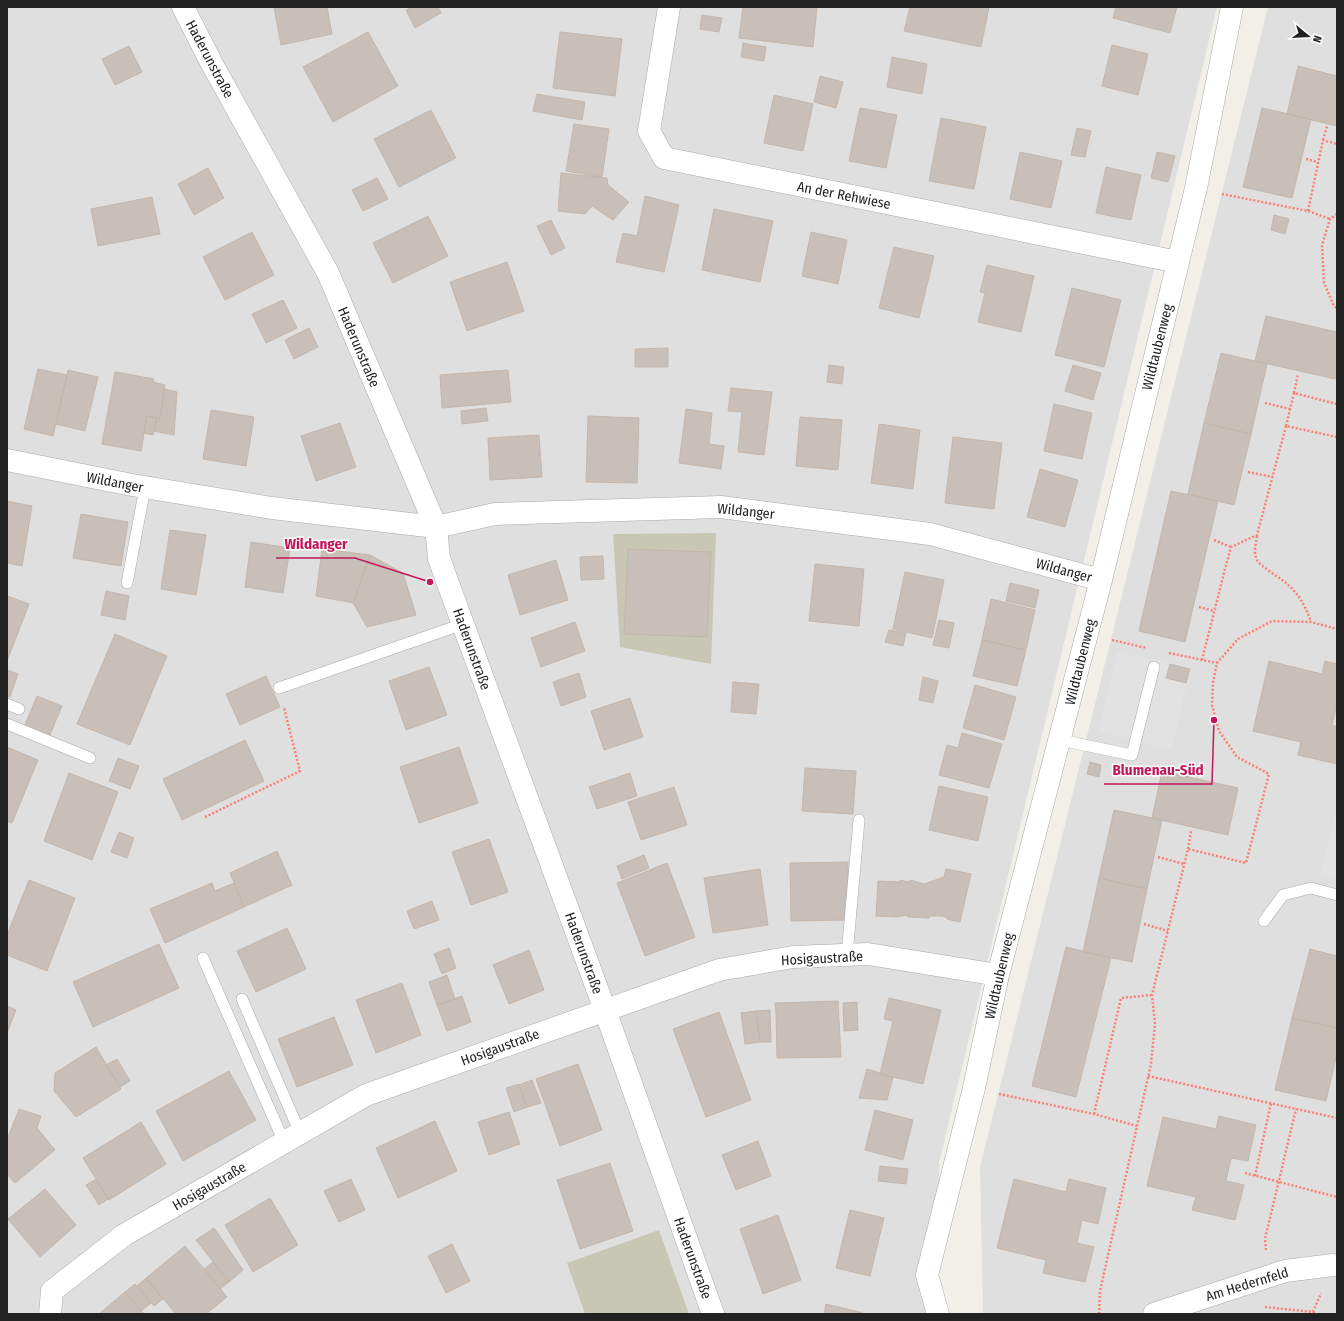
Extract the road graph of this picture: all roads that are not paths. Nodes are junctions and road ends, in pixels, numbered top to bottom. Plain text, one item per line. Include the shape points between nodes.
1 (183, 7) edge
2 (668, 7) edge
3 (1232, 7) edge
4 (1178, 262) junction
5 (7, 460) edge
6 (146, 488) junction
7 (436, 526) junction
8 (1101, 580) junction
9 (127, 583) dead end
10 (463, 624) junction
11 (1154, 667) dead end
12 (279, 688) road end
13 (7, 704) edge
14 (20, 709) dead end
15 (7, 724) edge
16 (1060, 740) junction
17 (90, 758) dead end
18 (859, 820) dead end
19 (1337, 894) edge
20 (1264, 921) dead end
21 (847, 955) junction
22 (203, 958) dead end
23 (998, 974) junction
24 (242, 999) dead end
25 (605, 1010) junction
26 (292, 1138) junction
27 (1336, 1264) edge
28 (50, 1314) edge
29 (713, 1314) edge
30 (938, 1314) edge
31 (1154, 1314) edge

1 - 7 street, Haderunstraße via 328,273
2 - 4 street, An der Rehwiese via 649,131 664,158
3 - 4 street, Wildtaubenweg via 1196,188
4 - 8 street, Wildtaubenweg
5 - 6 street, Wildanger
6 - 7 street, Wildanger via 272,508
6 - 9 lane
7 - 8 street, Wildanger via 495,514 721,507 930,534
7 - 10 street, Haderunstraße via 439,558
8 - 16 street, Wildtaubenweg
10 - 12 lane
10 - 25 street, Haderunstraße
11 - 16 lane via 1132,755
13 - 14 lane
15 - 17 lane
16 - 23 street, Wildtaubenweg
18 - 21 lane
19 - 20 lane via 1311,888 1283,895
21 - 23 street, Hosigaustraße via 868,954
21 - 25 street, Hosigaustraße via 793,957 719,970
22 - 26 lane
23 - 30 street, Wildtaubenweg via 974,1088 927,1275
24 - 26 lane
25 - 26 street, Hosigaustraße via 366,1095
25 - 29 street, Haderunstraße
26 - 28 street, Hosigaustraße via 124,1235 52,1291
27 - 31 street, Am Hedernfeld via 1285,1271

